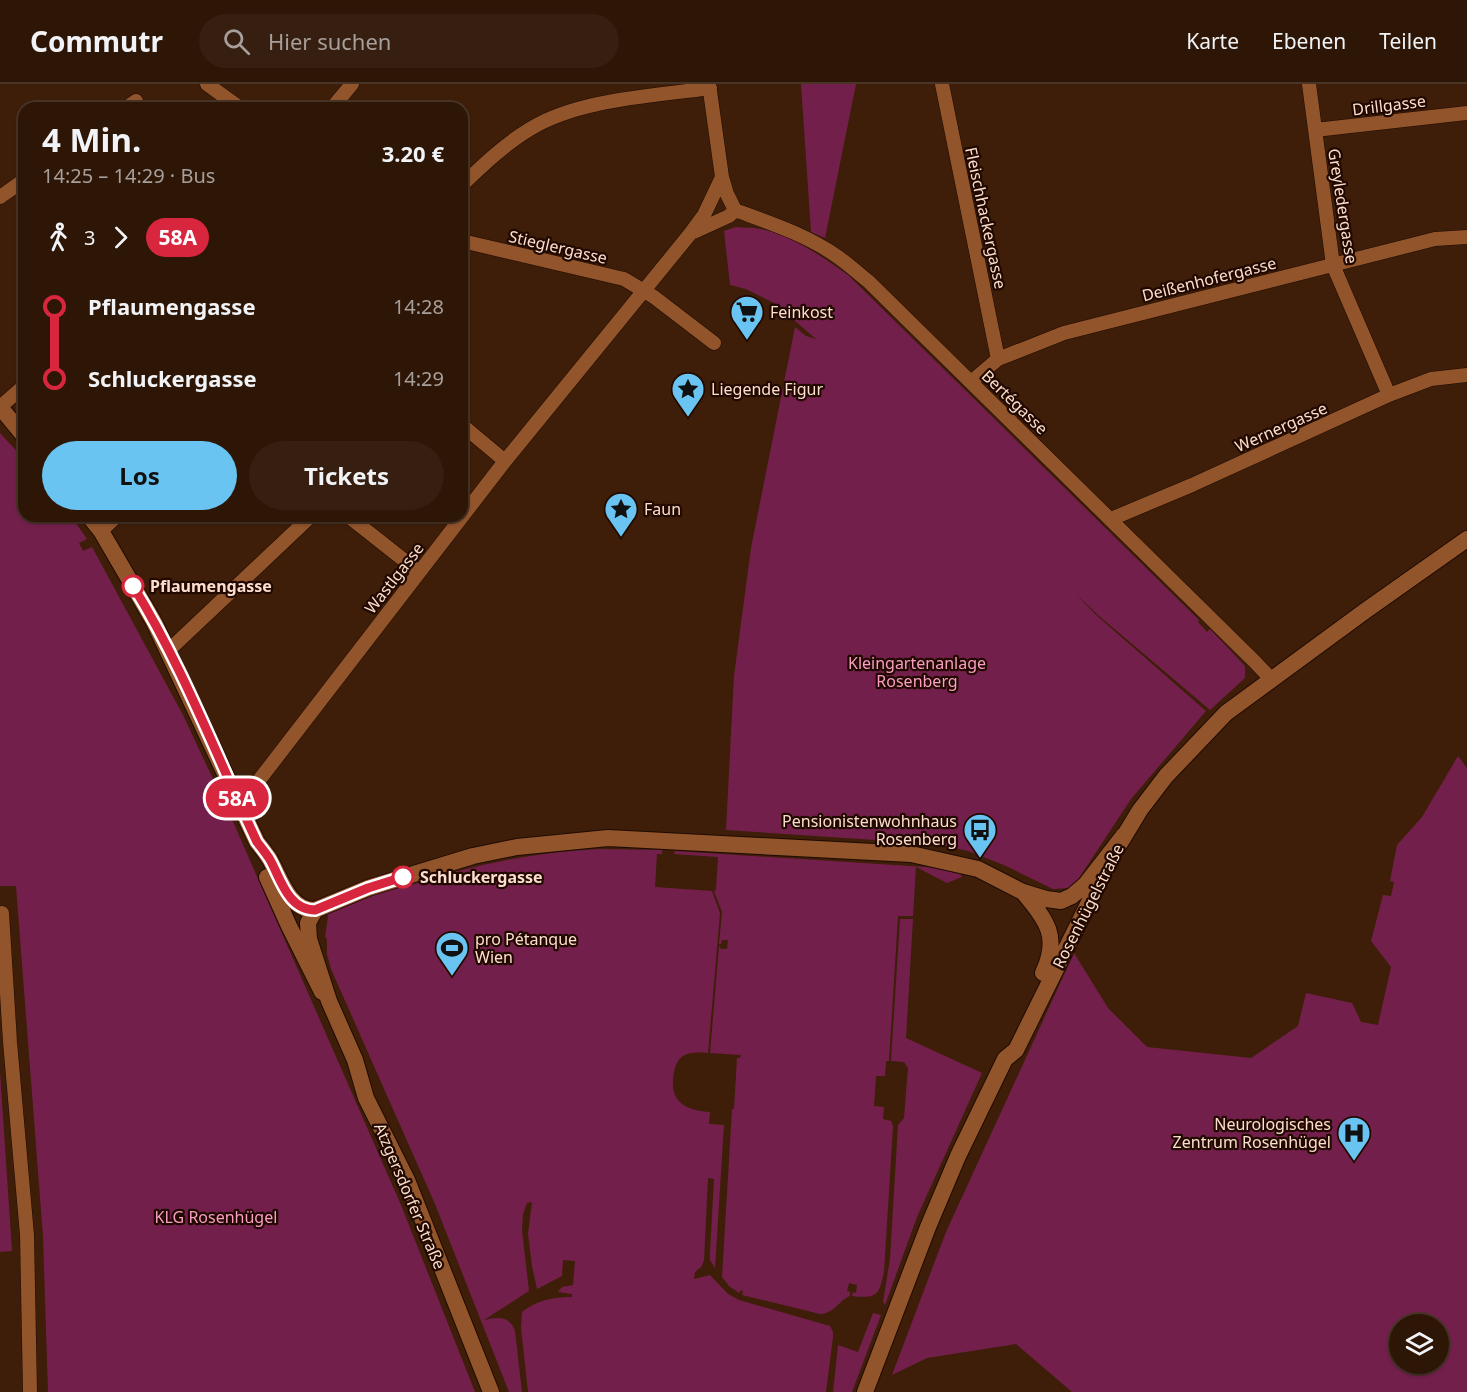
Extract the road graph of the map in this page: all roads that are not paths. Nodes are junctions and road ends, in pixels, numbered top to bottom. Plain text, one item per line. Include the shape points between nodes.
1 (207, 84) edge
2 (352, 84) edge
3 (942, 84) edge
4 (1309, 84) edge
5 (709, 86) edge
6 (232, 102) edge
7 (337, 102) edge
8 (1467, 113) edge
9 (1315, 130) junction
10 (722, 177) junction
11 (468, 179) edge
12 (18, 184) edge
13 (0, 197) edge
14 (735, 210) junction
15 (690, 234) junction
16 (1467, 237) edge
17 (468, 243) edge
18 (1332, 265) junction
19 (644, 290) junction
20 (714, 343) dead end
21 (998, 359) junction
22 (1467, 375) edge
23 (971, 382) junction
24 (18, 391) edge
25 (1389, 395) junction
26 (0, 407) edge
27 (18, 429) edge
28 (468, 430) edge
29 (505, 461) junction
30 (468, 509) edge
31 (1111, 519) junction
32 (94, 522) edge
33 (111, 522) edge
34 (305, 522) edge
35 (356, 522) edge
36 (458, 522) edge
37 (101, 531) junction
38 (1467, 539) edge
39 (419, 572) junction
40 (168, 651) junction
41 (1271, 680) junction
42 (240, 805) junction
43 (1124, 836) junction
44 (257, 842) junction
45 (1023, 892) junction
46 (315, 910) junction
47 (2, 913) dead end
48 (329, 1001) junction
49 (1005, 1059) junction
50 (30, 1392) edge
51 (492, 1392) edge
52 (865, 1392) edge

1 - 6 street
2 - 7 street
3 - 21 street, Fleischhackergasse
4 - 9 street, Greyledergasse
5 - 10 street
5 - 11 street via 574,109 530,128
8 - 9 street, Drillgasse
9 - 18 street, Greyledergasse
10 - 14 street
10 - 15 street, Wastlgasse
12 - 13 street
14 - 15 street, Wastlgasse
14 - 23 street, Bertégasse via 783,227 837,256 868,281
15 - 19 street, Wastlgasse
16 - 18 street, Deißenhofergasse via 1435,239
17 - 19 street, Stieglergasse via 624,279
18 - 21 street, Deißenhofergasse via 1064,333
18 - 25 street, Greyledergasse
19 - 20 street, Stieglergasse
19 - 29 street, Wastlgasse
21 - 23 street, Deißenhofergasse
22 - 25 street, Wernergasse via 1431,379
23 - 31 street, Bertégasse
24 - 26 street
25 - 31 street, Wernergasse
26 - 27 main road
28 - 29 street
29 - 30 street, Wastlgasse
31 - 41 street, Bertégasse
32 - 37 main road, Atzgersdorfer Straße
33 - 37 street
34 - 40 street
35 - 39 street
36 - 39 street, Wastlgasse
37 - 40 main road, Atzgersdorfer Straße
38 - 41 main road, Rosenhügelstraße
39 - 42 street, Wastlgasse
40 - 42 main road, Atzgersdorfer Straße
41 - 43 main road, Rosenhügelstraße via 1226,713 1173,769
42 - 44 main road, Atzgersdorfer Straße
43 - 45 main road via 1072,896 1061,901
43 - 49 main road, Rosenhügelstraße via 1016,1050
44 - 46 main road, Atzgersdorfer Straße via 289,896
44 - 48 main road, Atzgersdorfer Straße via 261,862 282,911 318,988
45 - 46 main road via 978,869 911,854 608,838 517,847 473,856 368,888
45 - 49 main road via 1048,925 1051,954
46 - 48 main road, Atzgersdorfer Straße via 308,923 309,939
47 - 50 street via 27,1235
48 - 51 main road, Atzgersdorfer Straße via 355,1060 366,1098 406,1180
49 - 52 main road, Rosenhügelstraße via 937,1207

